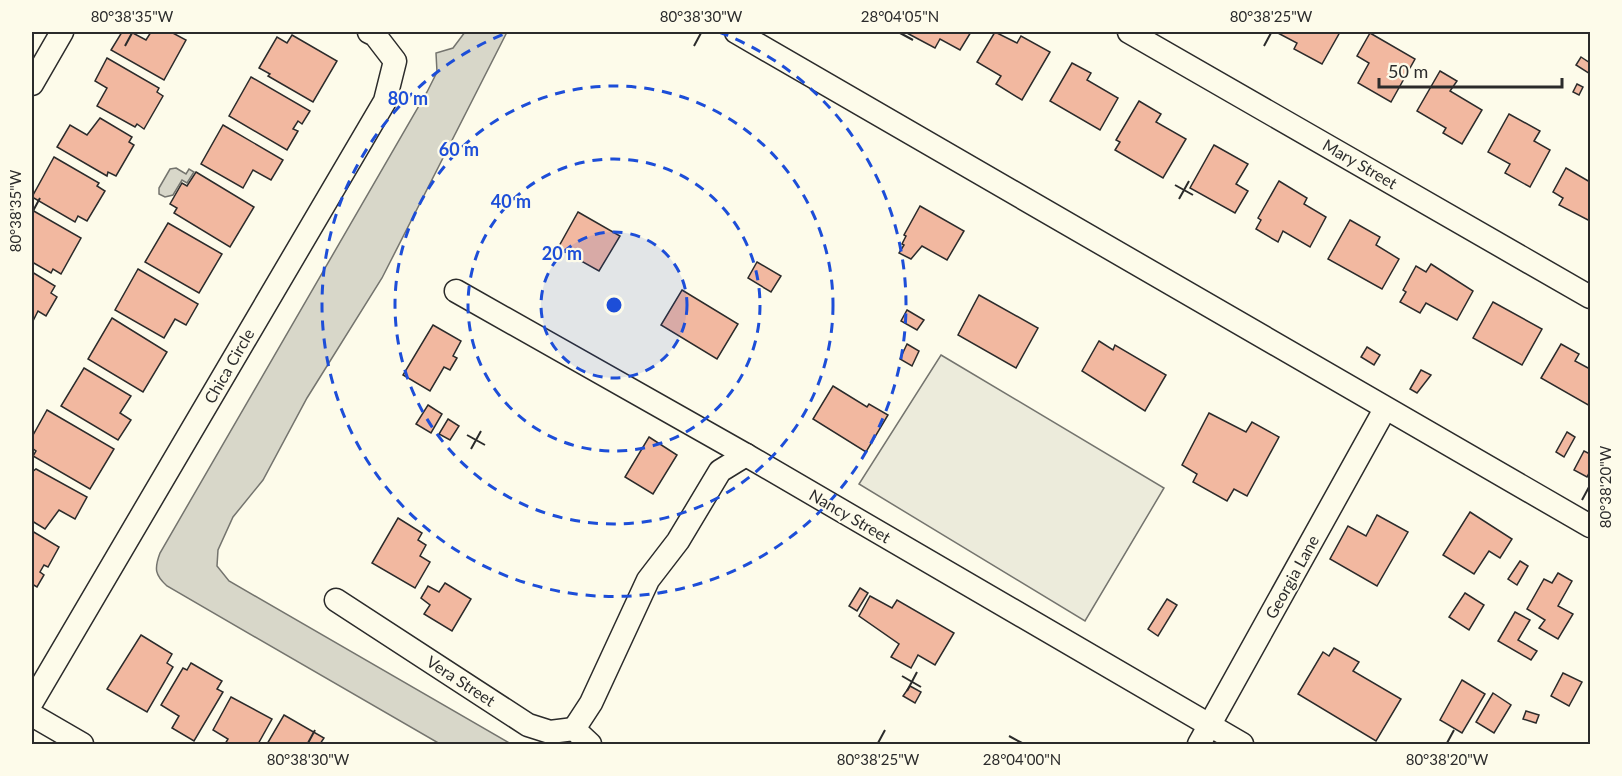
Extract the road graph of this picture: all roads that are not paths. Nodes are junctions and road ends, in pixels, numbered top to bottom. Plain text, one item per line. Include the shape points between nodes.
1 (62, 32) edge
2 (369, 32) edge
3 (736, 32) edge
4 (1129, 32) edge
5 (32, 84) edge
6 (456, 291) dead end
7 (1590, 297) edge
8 (1385, 408) junction
9 (746, 455) junction
10 (1590, 526) edge
11 (336, 600) dead end
12 (32, 702) edge
13 (32, 715) edge
14 (574, 729) junction
15 (1204, 735) edge
16 (82, 744) edge
17 (590, 744) edge
18 (1242, 744) edge

1 - 5 street
2 - 12 street, Chica Circle via 395,61 385,101
3 - 8 street
4 - 7 street, Mary Street
6 - 9 street, Nancy Street
8 - 10 street
8 - 15 street, Georgia Lane
9 - 14 street via 720,471 678,541 648,580 591,703
9 - 15 street, Nancy Street
11 - 14 street, Vera Street via 528,725 550,732
13 - 16 street
14 - 17 street
15 - 18 street, Nancy Street

